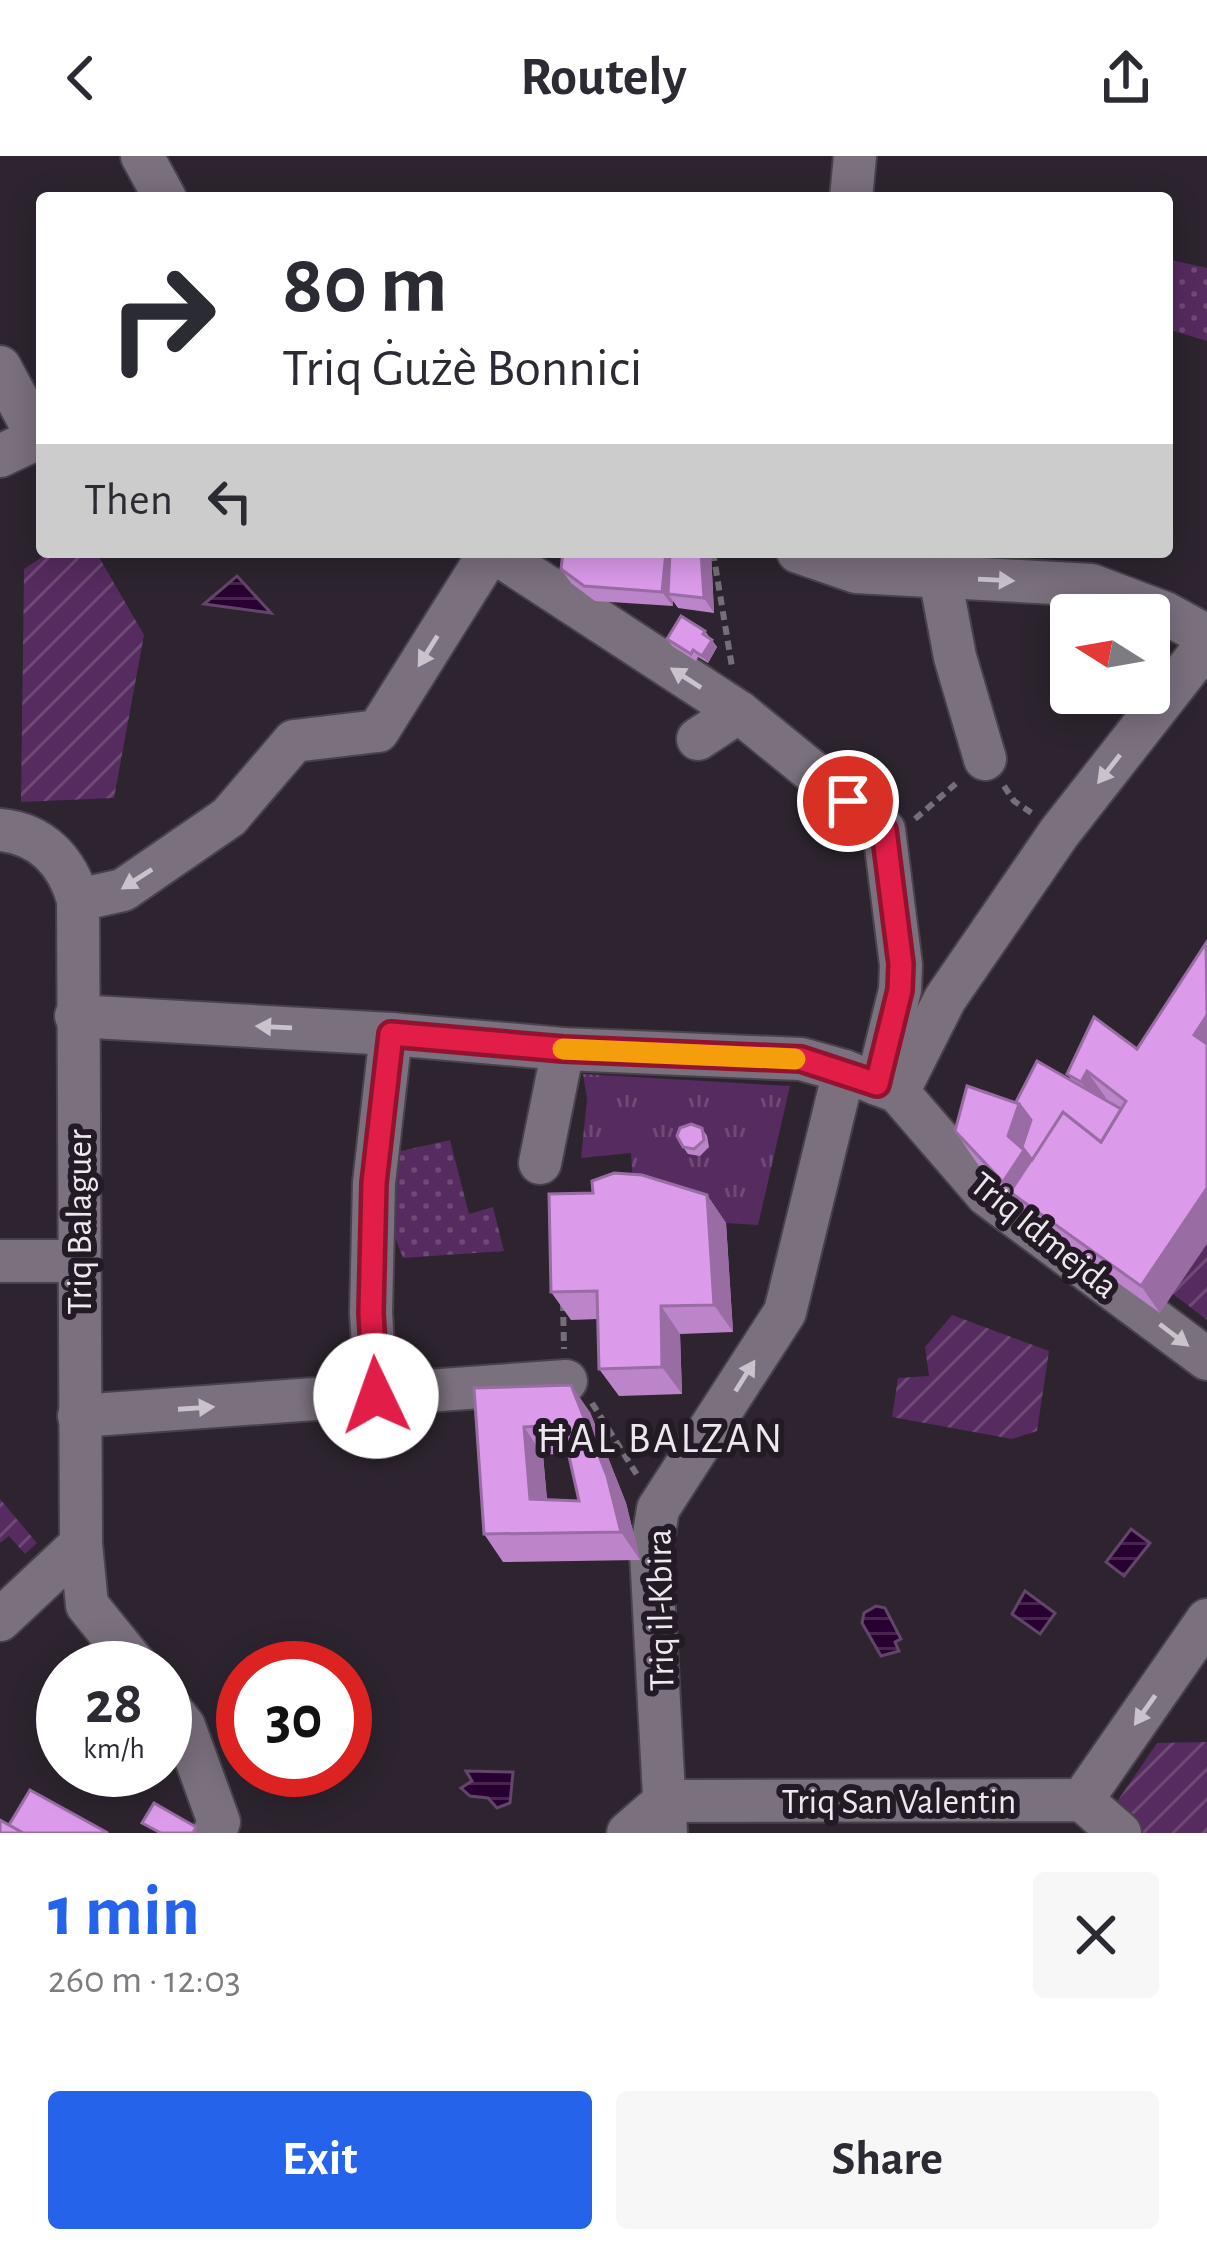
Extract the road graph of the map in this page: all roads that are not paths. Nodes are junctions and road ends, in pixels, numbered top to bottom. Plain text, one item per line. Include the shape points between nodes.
1 (142, 156) edge
2 (855, 156) edge
3 (162, 192) edge
4 (852, 192) edge
5 (0, 367) edge
6 (27, 443) edge
7 (488, 558) edge
8 (501, 558) edge
9 (816, 558) edge
10 (940, 577) junction
11 (1207, 640) edge
12 (739, 712) junction
13 (698, 739) dead end
14 (985, 759) road end
15 (0, 830) edge
16 (78, 900) junction
17 (900, 990) junction
18 (76, 1016) junction
19 (935, 1018) junction
20 (391, 1034) junction
21 (563, 1049) junction
22 (873, 1083) junction
23 (540, 1162) dead end
24 (0, 1261) edge
25 (77, 1261) junction
26 (1207, 1359) edge
27 (566, 1382) edge
28 (376, 1396) junction
29 (79, 1416) junction
30 (81, 1544) junction
31 (0, 1620) edge
32 (1207, 1620) edge
33 (116, 1641) edge
34 (192, 1748) edge
35 (1082, 1800) junction
36 (666, 1817) edge
37 (214, 1833) edge
38 (628, 1833) edge
39 (1120, 1833) edge

1 - 3 street
2 - 4 street
5 - 6 street
7 -> 16 street via 378,731 294,741 229,817 123,890
12 -> 8 street
9 - 10 street via 856,572
10 -> 11 street via 1091,585 1165,613
10 - 14 street
11 -> 19 street, Triq il-Kbira via 1059,832
12 - 13 street
12 - 17 street via 884,830
15 - 16 street via 20,832 58,857
16 - 18 street, Triq Balaguer
17 - 19 street
17 - 22 street
20 -> 18 street
18 - 25 street, Triq Balaguer
19 - 22 street, Triq il-Kbira
20 - 21 street
20 - 28 street via 374,1183
21 - 22 street via 801,1059
21 - 23 street
22 -> 26 street, Triq Idmejda via 987,1196
36 -> 22 street, Triq il-Kbira via 651,1552 658,1509 784,1312
24 - 25 street
25 - 29 street, Triq Balaguer
27 - 28 street
29 -> 28 street
29 - 30 street, Triq Balaguer
30 - 31 street
30 - 33 street, Triq Balaguer via 87,1605
32 -> 35 street
34 - 37 street via 219,1822
35 - 36 street, Triq San Valentin
35 - 39 street
36 - 38 street

